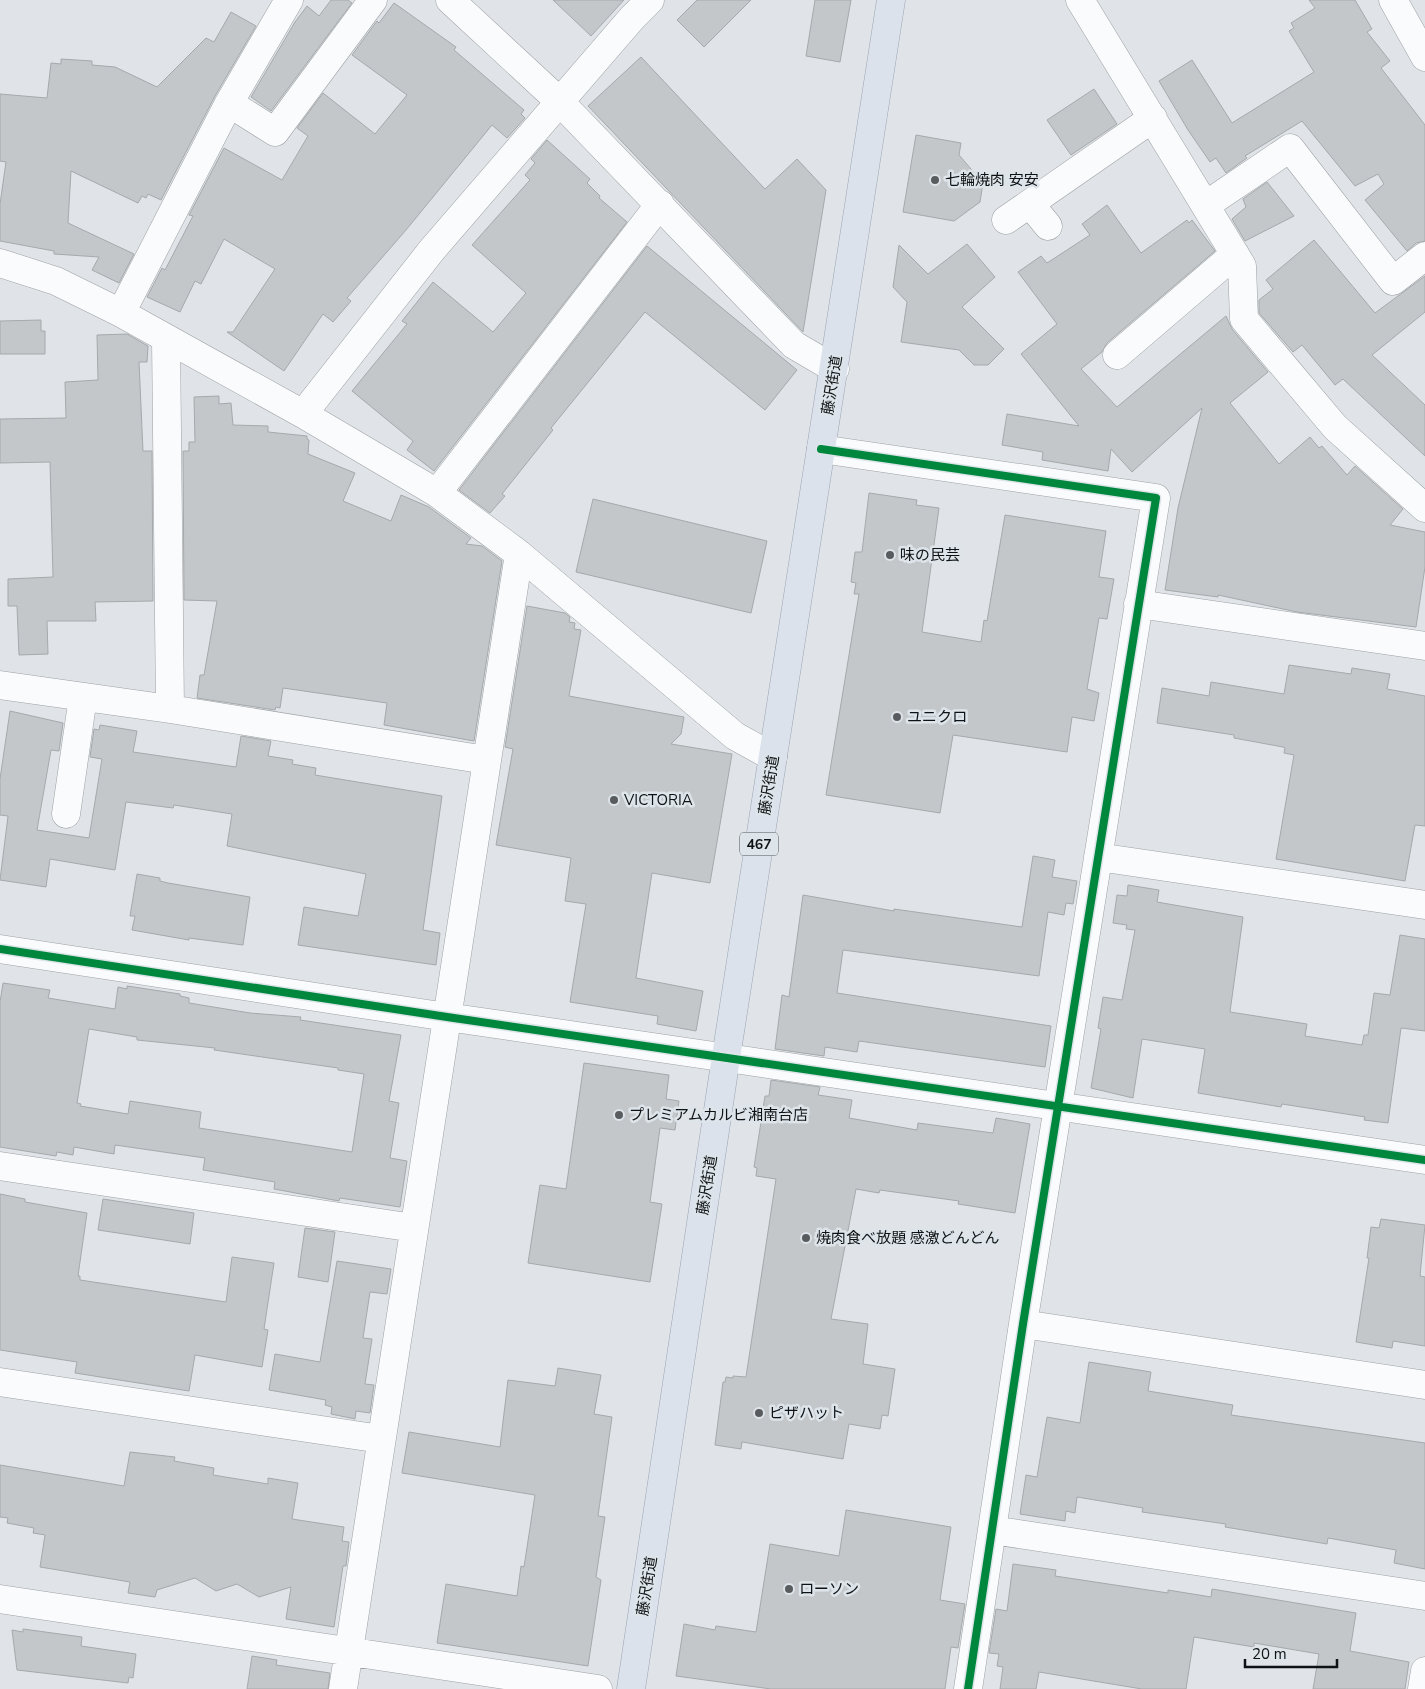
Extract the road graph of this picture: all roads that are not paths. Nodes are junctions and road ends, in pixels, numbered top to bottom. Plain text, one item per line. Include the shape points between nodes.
1 (288, 0) edge
2 (374, 0) edge
3 (450, 0) edge
4 (650, 0) edge
5 (891, 0) edge
6 (1080, 0) edge
7 (1393, 0) edge
8 (1423, 48) edge
9 (560, 101) junction
10 (229, 103) junction
11 (1153, 118) junction
12 (660, 204) junction
13 (1030, 204) junction
14 (1206, 205) junction
15 (1006, 220) dead end
16 (1048, 226) dead end
17 (1235, 254) junction
18 (1425, 256) edge
19 (0, 263) edge
20 (121, 313) junction
21 (166, 339) junction
22 (1117, 355) dead end
23 (835, 368) junction
24 (303, 414) junction
25 (821, 450) junction
26 (437, 493) junction
27 (1425, 508) edge
28 (518, 554) junction
29 (1138, 604) junction
30 (1425, 646) edge
31 (0, 685) edge
32 (83, 697) junction
33 (170, 709) junction
34 (773, 757) junction
35 (486, 760) junction
36 (66, 814) dead end
37 (1098, 856) junction
38 (1425, 905) edge
39 (0, 949) edge
40 (447, 1018) junction
41 (726, 1057) junction
42 (1058, 1106) junction
43 (1425, 1160) edge
44 (0, 1166) edge
45 (414, 1228) junction
46 (1023, 1324) junction
47 (0, 1382) edge
48 (1425, 1385) edge
49 (381, 1439) junction
50 (992, 1530) junction
51 (1425, 1596) edge
52 (0, 1599) edge
53 (349, 1651) junction
54 (1425, 1672) edge
55 (343, 1689) edge
56 (598, 1689) edge
57 (631, 1689) edge
58 (968, 1689) edge
59 (1422, 1689) edge

1 - 10 street
2 - 10 street via 275,132
3 - 9 street
4 - 9 street
5 - 23 highway, 藤沢街道 / 467
6 - 11 street
7 - 8 street
9 - 12 street
9 - 24 street via 431,251
10 - 20 street
11 - 13 street
11 - 14 street
12 - 23 street via 794,344
12 - 26 street
13 - 15 street
13 - 16 street
14 - 17 street
14 - 18 street via 1290,148 1393,281
17 - 22 street
17 - 27 street via 1242,266 1244,319 1335,427
19 - 20 street via 56,281
20 - 21 street
21 - 24 street
21 - 33 street
23 - 25 highway, 藤沢街道 / 467
24 - 26 street
25 - 29 street via 1156,498
25 - 34 highway, 藤沢街道 / 467
26 - 28 street
28 - 34 street via 735,736
28 - 35 street
29 - 30 street
29 - 37 street
31 - 32 street
32 - 33 street
32 - 36 street
33 - 35 street
34 - 41 highway, 藤沢街道 / 467
35 - 40 street
37 - 38 street
37 - 42 street
39 - 40 street
40 - 41 street
40 - 45 street
41 - 42 street
41 - 57 highway, 藤沢街道 / 467
42 - 43 street
42 - 46 street
44 - 45 street
45 - 49 street
46 - 48 street
46 - 50 street
47 - 49 street
49 - 53 street
50 - 51 street
50 - 58 street
52 - 53 street
53 - 55 street
53 - 56 street
54 - 59 street

